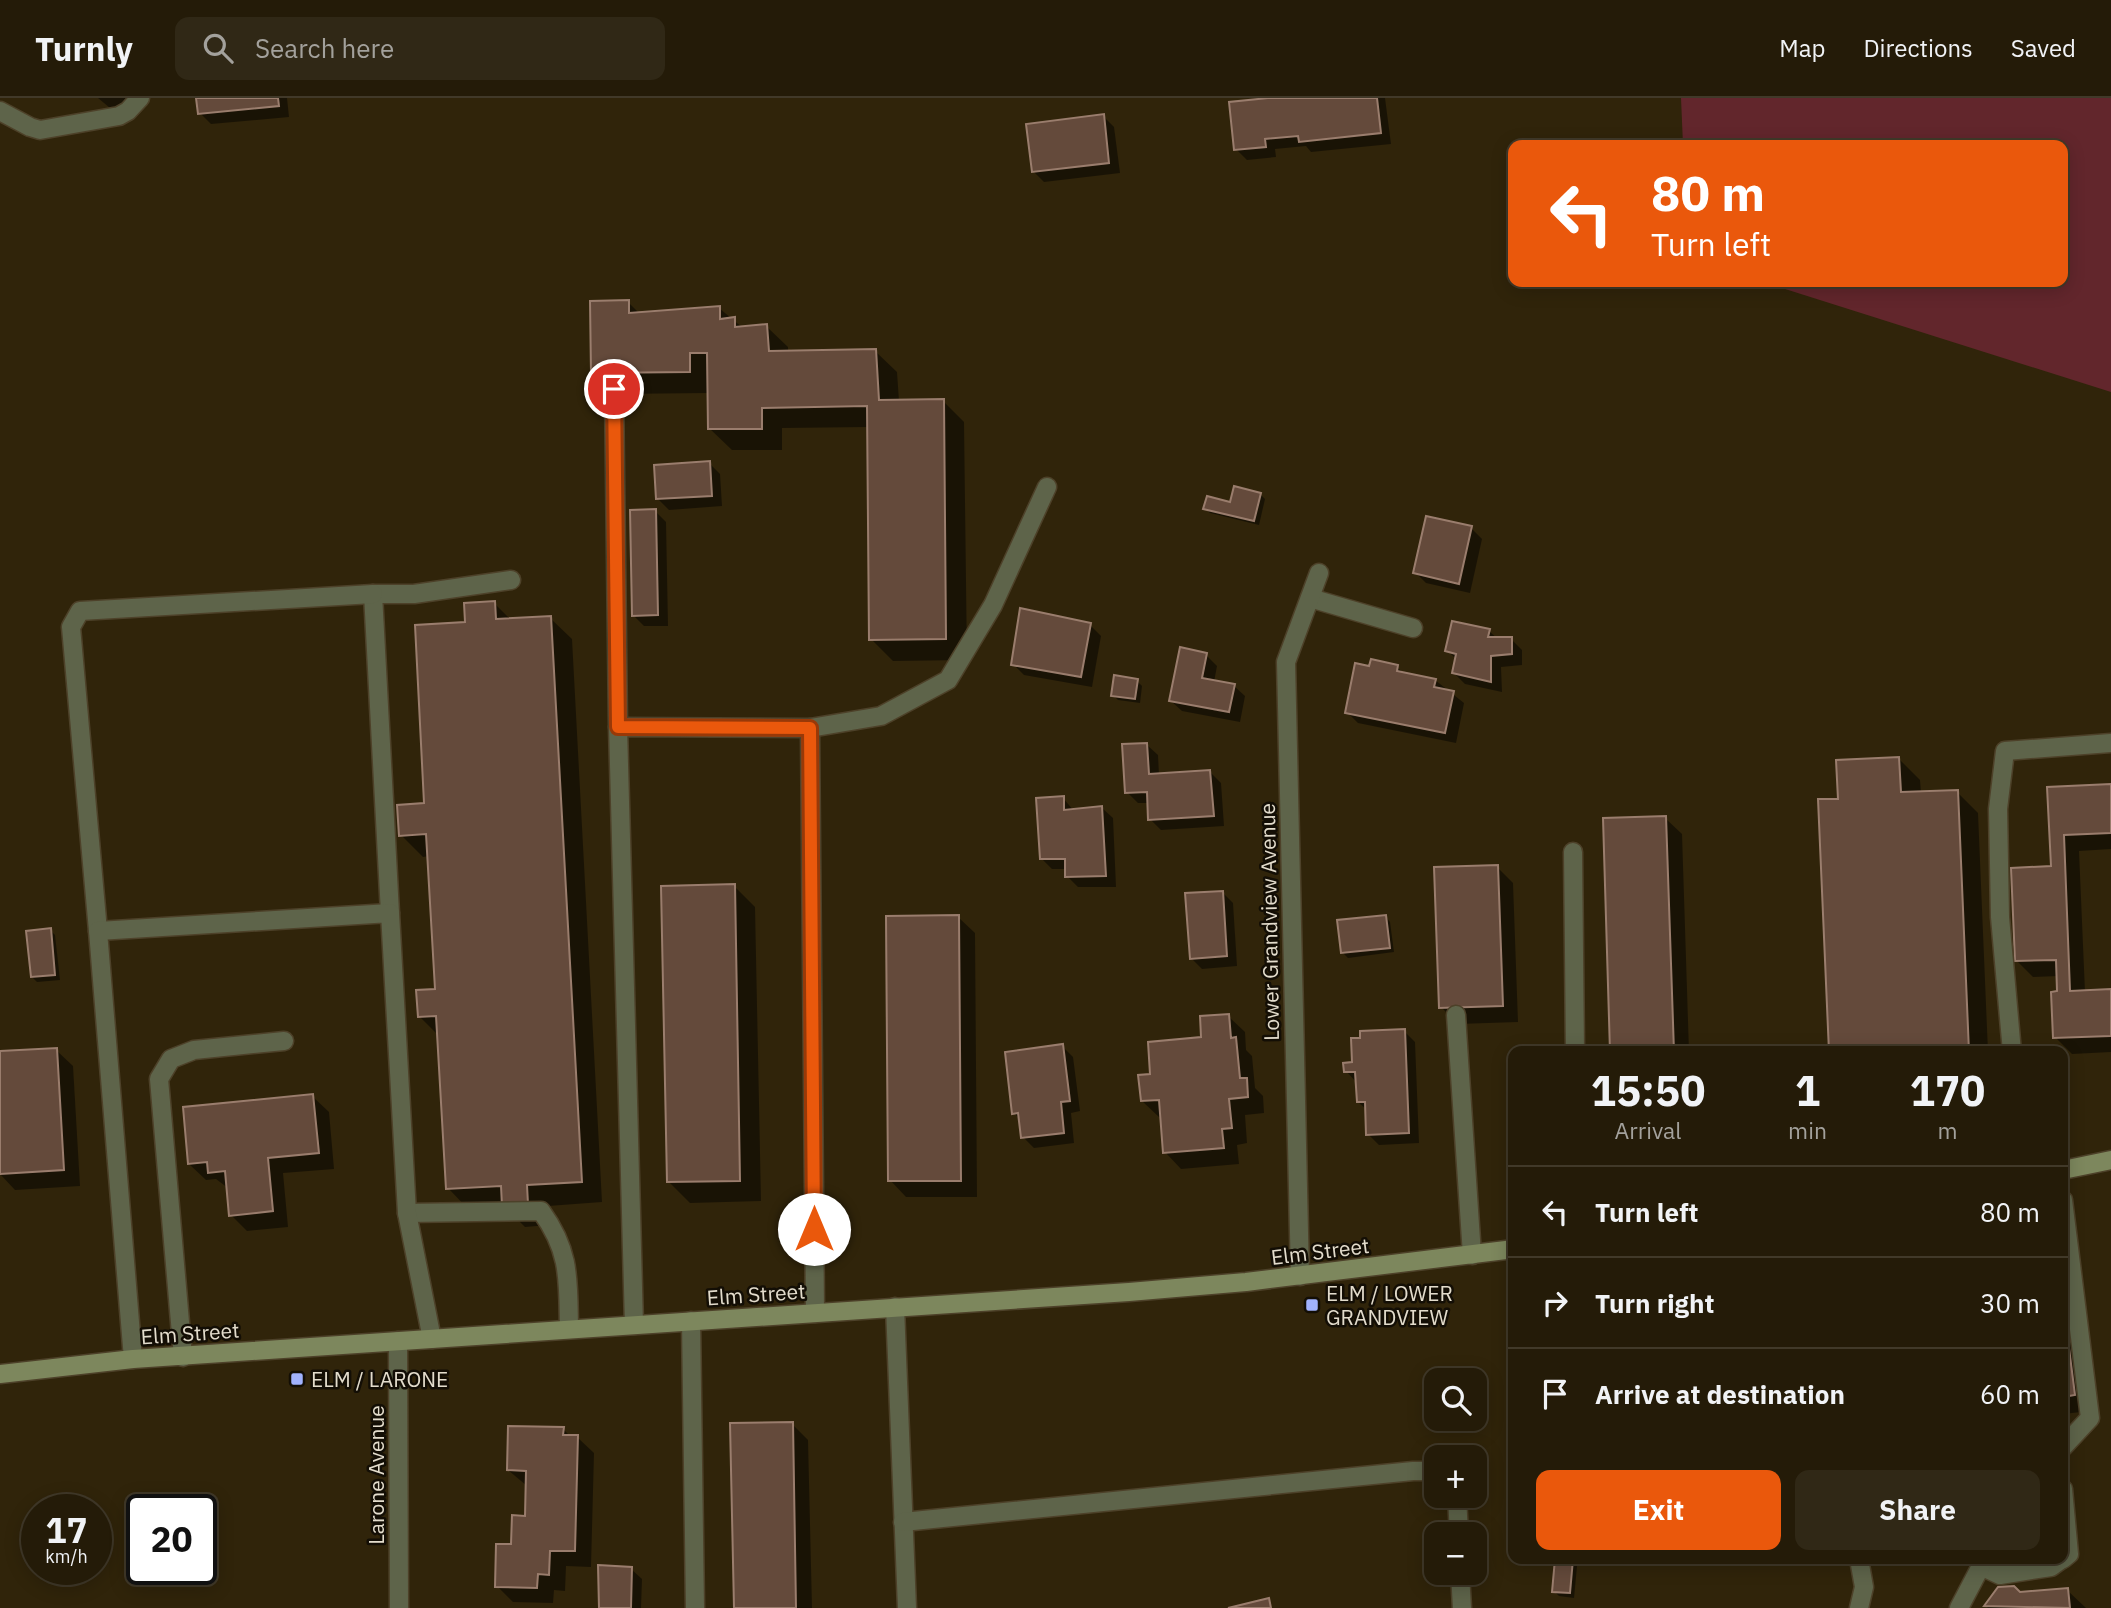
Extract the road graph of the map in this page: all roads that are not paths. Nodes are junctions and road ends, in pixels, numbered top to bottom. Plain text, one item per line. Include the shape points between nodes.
1 (140, 98) edge
2 (0, 111) edge
3 (614, 389) dead end
4 (1046, 487) dead end
5 (1319, 573) dead end
6 (511, 580) dead end
7 (373, 594) junction
8 (1310, 598) junction
9 (1413, 628) dead end
10 (618, 727) junction
11 (810, 728) junction
12 (2111, 743) edge
13 (1573, 852) dead end
14 (390, 913) junction
15 (98, 931) junction
16 (1456, 1015) dead end
17 (284, 1041) dead end
18 (1575, 1046) edge
19 (2011, 1046) edge
20 (2111, 1160) edge
21 (2068, 1169) edge
22 (407, 1213) junction
23 (2068, 1240) edge
24 (1508, 1250) edge
25 (1472, 1255) junction
26 (1300, 1276) junction
27 (895, 1307) junction
28 (815, 1313) junction
29 (691, 1321) junction
30 (634, 1325) junction
31 (569, 1329) junction
32 (432, 1339) junction
33 (398, 1341) junction
34 (183, 1357) junction
35 (133, 1359) junction
36 (0, 1374) edge
37 (2068, 1442) edge
38 (1424, 1471) edge
39 (904, 1522) junction
40 (1860, 1564) edge
41 (1980, 1564) edge
42 (1984, 1564) edge
43 (2055, 1564) edge
44 (1461, 1585) edge
45 (399, 1608) edge
46 (695, 1608) edge
47 (907, 1608) edge
48 (1462, 1608) edge
49 (1859, 1608) edge
50 (1959, 1608) edge

1 - 2 street via 119,116 52,129 30,127
3 - 10 street
4 - 11 street via 993,606 948,680 881,716
5 - 8 street, Lower Grandview Avenue
6 - 7 street via 414,594
7 - 14 street
7 - 15 street via 80,611 71,627
8 - 9 street
8 - 26 street, Lower Grandview Avenue via 1286,662
10 - 11 street
10 - 30 street
11 - 28 street
12 - 19 street via 2005,751 1998,809 2000,917
13 - 18 street
14 - 15 street
14 - 22 street
15 - 35 street
16 - 25 street
17 - 34 street via 194,1050 171,1059 159,1079
20 - 21 main road
22 - 31 street via 541,1211 567,1265
22 - 32 street
23 - 37 street via 2090,1418
24 - 25 main road, Elm Street
25 - 26 main road, Elm Street
26 - 27 main road, Elm Street
27 - 28 main road, Elm Street
27 - 39 street
28 - 29 main road, Elm Street
29 - 30 main road, Elm Street
29 - 46 street
30 - 31 main road, Elm Street
31 - 32 main road, Elm Street
32 - 33 main road, Elm Street
33 - 34 main road, Elm Street
33 - 45 street, Larone Avenue
34 - 35 main road, Elm Street
35 - 36 main road, Elm Street
38 - 39 street
39 - 47 street
40 - 49 street via 1864,1587
41 - 50 street
42 - 43 street via 2000,1575
44 - 48 street

